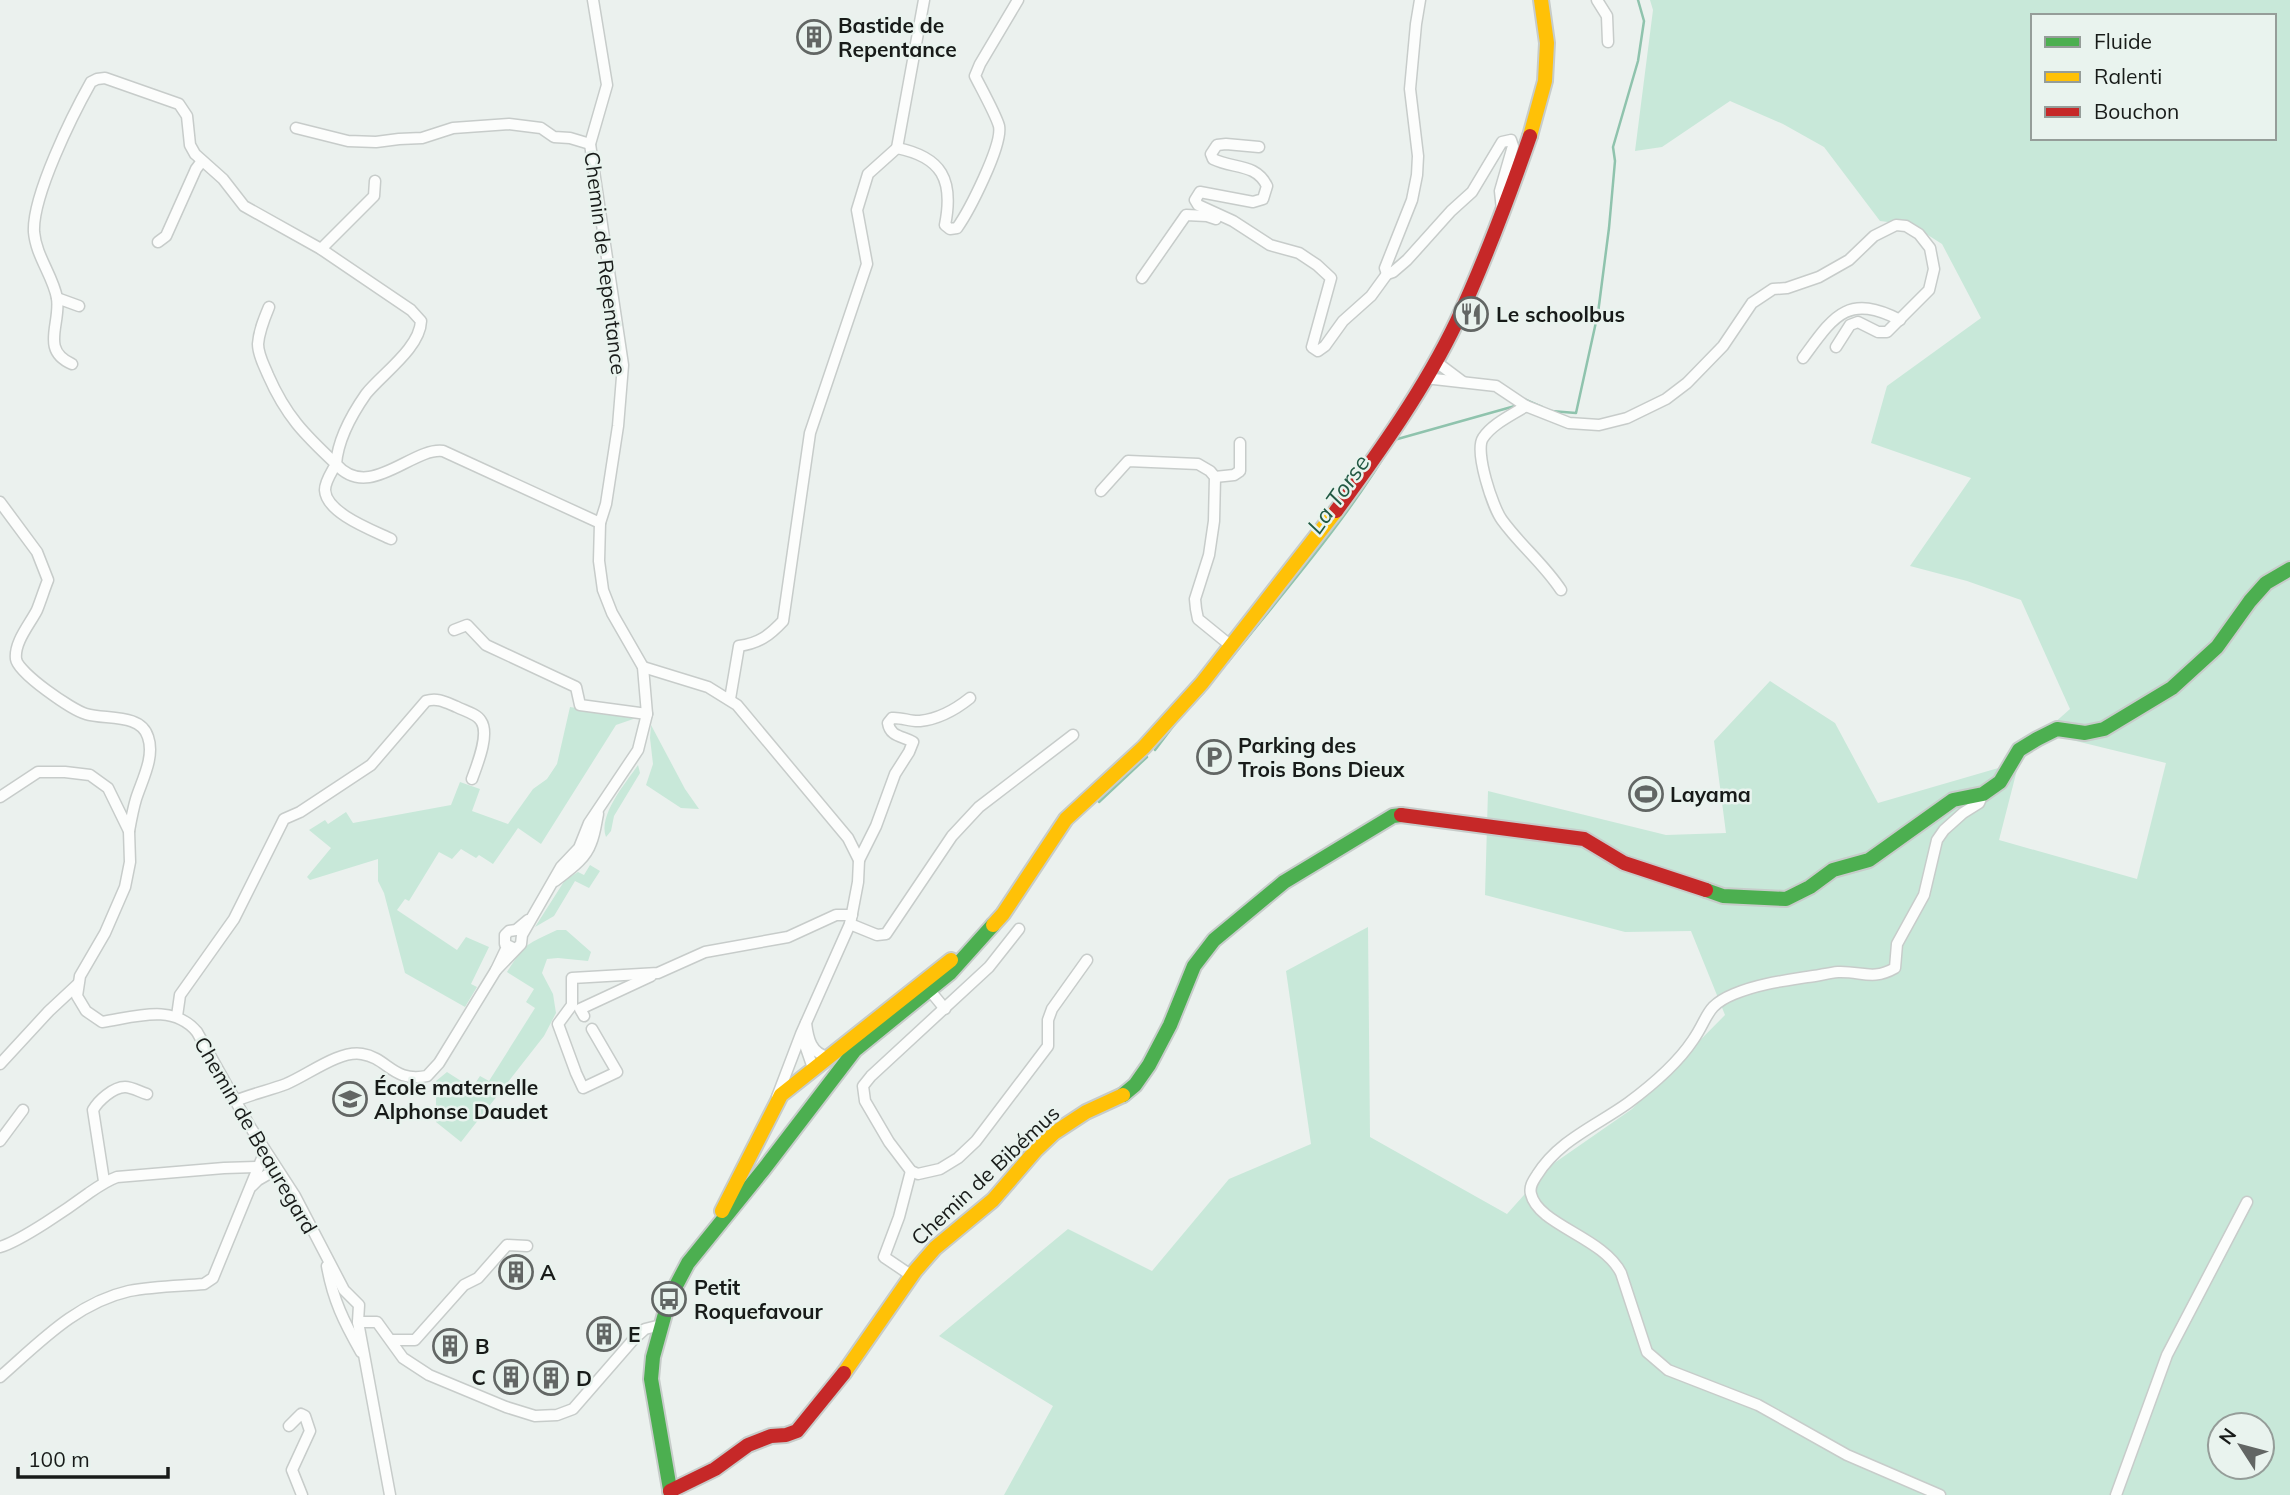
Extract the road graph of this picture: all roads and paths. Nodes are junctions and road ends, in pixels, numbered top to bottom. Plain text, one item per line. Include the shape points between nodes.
1 (593, 0) edge
2 (924, 0) edge
3 (1018, 0) edge
4 (1420, 0) edge
5 (1541, 0) edge
6 (1597, 0) edge
7 (1608, 42) dead end
8 (296, 128) dead end
9 (590, 144) junction
10 (1259, 147) dead end
11 (897, 148) junction
12 (202, 161) junction
13 (375, 181) dead end
14 (1502, 214) junction
15 (1223, 218) junction
16 (158, 242) dead end
17 (321, 249) junction
18 (1387, 274) junction
19 (1142, 278) dead end
20 (57, 298) junction
21 (79, 306) dead end
22 (268, 307) dead end
23 (1900, 320) junction
24 (1836, 347) dead end
25 (1802, 358) dead end
26 (1435, 361) junction
27 (72, 364) dead end
28 (1426, 377) junction
29 (1463, 382) junction
30 (1526, 406) junction
31 (1240, 443) dead end
32 (336, 464) junction
33 (1214, 477) junction
34 (1101, 491) dead end
35 (0, 502) edge
36 (600, 523) junction
37 (391, 539) dead end
38 (2290, 569) edge
39 (1561, 590) dead end
40 (1262, 604) junction
41 (454, 630) dead end
42 (1225, 641) junction
43 (643, 667) junction
44 (656, 671) junction
45 (646, 693) junction
46 (970, 698) dead end
47 (730, 699) junction
48 (647, 714) junction
49 (1162, 728) junction
50 (1073, 735) dead end
51 (472, 779) dead end
52 (1983, 794) junction
53 (0, 797) edge
54 (129, 831) junction
55 (859, 860) junction
56 (851, 920) junction
57 (1019, 929) dead end
58 (519, 933) junction
59 (512, 947) junction
60 (1087, 960) dead end
61 (658, 973) junction
62 (79, 983) junction
63 (926, 986) junction
64 (944, 1009) junction
65 (177, 1016) junction
66 (584, 1016) dead end
67 (806, 1023) junction
68 (592, 1029) dead end
69 (802, 1034) junction
70 (828, 1057) junction
71 (0, 1064) edge
72 (813, 1068) junction
73 (801, 1079) junction
74 (147, 1094) dead end
75 (820, 1096) junction
76 (235, 1101) junction
77 (775, 1104) junction
78 (23, 1110) dead end
79 (0, 1141) edge
80 (265, 1151) junction
81 (747, 1157) junction
82 (257, 1167) junction
83 (277, 1169) junction
84 (764, 1169) junction
85 (911, 1171) junction
86 (104, 1181) junction
87 (252, 1186) junction
88 (2247, 1202) dead end
89 (713, 1230) junction
90 (527, 1246) dead end
91 (0, 1247) edge
92 (325, 1255) junction
93 (912, 1276) junction
94 (358, 1321) junction
95 (661, 1325) junction
96 (391, 1340) junction
97 (366, 1360) junction
98 (0, 1377) edge
99 (289, 1426) dead end
100 (670, 1493) edge
101 (302, 1495) edge
102 (390, 1495) edge
103 (1940, 1495) edge
104 (2116, 1495) edge

1 - 9 street, Chemin de Repentance via 607,85
2 - 11 street
3 - 11 street via 975,76 999,126 998,143 957,228 945,225 947,181 937,166 917,152
4 - 18 street via 1410,89 1418,176 1385,268
5 - 14 main road via 1547,43 1545,81
6 - 7 street via 1607,16
8 - 9 street via 348,141 376,142 422,138 453,128 509,124 541,128 554,137
9 - 36 street, Chemin de Repentance via 623,365 618,426
10 - 15 street via 1226,144 1213,149 1213,159 1257,173 1267,186 1259,201 1197,194 1198,205
11 - 47 street via 868,174 857,210 867,264 810,433 783,621 758,643 739,646
12 - 16 street via 166,236
12 - 17 street via 244,206
12 - 20 street via 190,145 187,116 179,104 105,78 92,82 65,133 35,222 40,257
13 - 17 street via 374,197
14 - 18 street via 1500,191 1511,140 1502,142 1472,192 1408,260
14 - 26 main road
15 - 18 street via 1270,245 1299,253 1331,278 1313,339 1312,347 1318,351
15 - 19 street via 1186,215
17 - 32 street via 421,321 417,337 367,393 351,419
20 - 21 street
20 - 27 street via 54,346 62,360
22 - 32 street via 258,345 261,358 299,429
23 - 24 street via 1887,332 1858,322 1850,325
23 - 25 street via 1878,309 1857,307 1837,316
23 - 30 street via 1929,290 1934,269 1930,248 1919,234 1896,225 1819,277 1773,289 1752,303 1723,346 1666,399 1600,425 1569,423
26 - 28 main road
26 - 29 street
28 - 29 street
28 - 40 main road via 1374,459
29 - 30 street via 1496,386
30 - 39 street via 1489,430 1480,441 1480,461 1500,518
31 - 33 street via 1240,471
32 - 36 street via 365,477 399,468 433,450 443,451
32 - 37 street via 325,491 331,506
33 - 34 street via 1198,464 1128,461
33 - 42 street via 1209,555 1195,599 1198,619
35 - 54 street via 37,552 48,580 17,649 18,665 75,710 138,723 148,736 147,767
36 - 43 street, Chemin de Repentance via 603,590
38 - 52 main road via 2266,583 2217,648 2172,688 2104,729 2085,733 2057,729 2037,739 2019,750 2000,782
40 - 42 main road
40 - 49 main road
41 - 48 street via 467,625 486,645 576,687 580,705
42 - 49 main road
43 - 44 street
43 - 45 street
44 - 45 street
44 - 47 street
45 - 48 street
46 - 55 street via 954,711 918,722 892,718 888,723 895,736 913,742
47 - 55 street via 848,838
48 - 58 street via 638,750 601,807 587,852 552,883
49 - 63 main road via 1066,819 1003,914 976,945
50 - 56 street via 979,807 952,835 886,934 877,935
51 - 65 street via 483,748 481,720 441,700 426,701 371,765 284,819 234,919 180,995
52 - 93 main road, Chemin de Bibémus via 1953,800 1869,860 1833,870 1786,900 1723,896 1624,863 1584,839 1393,816 1284,882 1214,940 1194,966 1170,1025 1135,1085 1054,1133 993,1200 935,1248
52 - 103 street via 1979,803 1937,840 1924,895 1900,937 1895,968 1883,975 1839,972 1766,983 1731,995 1708,1011 1693,1040 1671,1066 1628,1103 1548,1158 1530,1187 1542,1213 1611,1258 1647,1352 1668,1370 1758,1405 1847,1455
53 - 54 street via 38,772 90,775 108,788
54 - 62 street via 125,887
55 - 56 street
56 - 61 street via 836,915 788,937 705,952
56 - 67 street
57 - 64 street via 989,967
58 - 59 street via 521,944
58 - 59 street via 505,935 504,942
59 - 76 street via 439,1063 426,1076 409,1078 369,1056 354,1054
60 - 85 street via 1052,1009 1048,1046 976,1141 940,1169
61 - 66 street via 580,1009
61 - 68 street via 572,978 572,1005 558,1024 583,1088 617,1072
62 - 65 street, Chemin de Beauregard via 77,996 86,1012 102,1022 156,1014
62 - 71 street
63 - 64 street
63 - 70 main road
63 - 75 main road via 855,1050
64 - 85 street via 863,1086 865,1101
65 - 76 street, Chemin de Beauregard via 197,1032
67 - 69 street
67 - 70 street via 810,1045
69 - 72 street
69 - 77 street
70 - 72 main road
72 - 73 main road
72 - 75 main road
73 - 75 main road via 816,1087
73 - 77 main road
74 - 86 street via 117,1089 93,1110
75 - 84 main road
76 - 80 street, Chemin de Beauregard
77 - 81 main road
78 - 79 street
80 - 82 street
80 - 83 street, Chemin de Beauregard
81 - 84 main road via 753,1169
81 - 89 main road
82 - 86 street
82 - 87 street
83 - 87 street
83 - 92 street, Chemin de Beauregard
84 - 89 main road
85 - 93 street via 884,1257
86 - 91 street
87 - 98 street via 209,1282 127,1292 88,1306
88 - 104 street via 2167,1354
89 - 95 main road via 679,1277
90 - 96 street via 507,1245 415,1339
92 - 94 street, Chemin de Beauregard via 344,1290 359,1305
92 - 97 street, Chemin de Beauregard via 331,1292
93 - 100 main road, Chemin de Bibémus via 797,1431 748,1445
94 - 96 street via 377,1322
94 - 97 street, Chemin de Beauregard
95 - 96 street via 645,1329 633,1339 573,1409 556,1415 535,1416 506,1407 429,1375 403,1358
95 - 100 main road via 651,1379
97 - 102 street, Chemin de Beauregard
99 - 101 street via 301,1414 310,1431 292,1470

